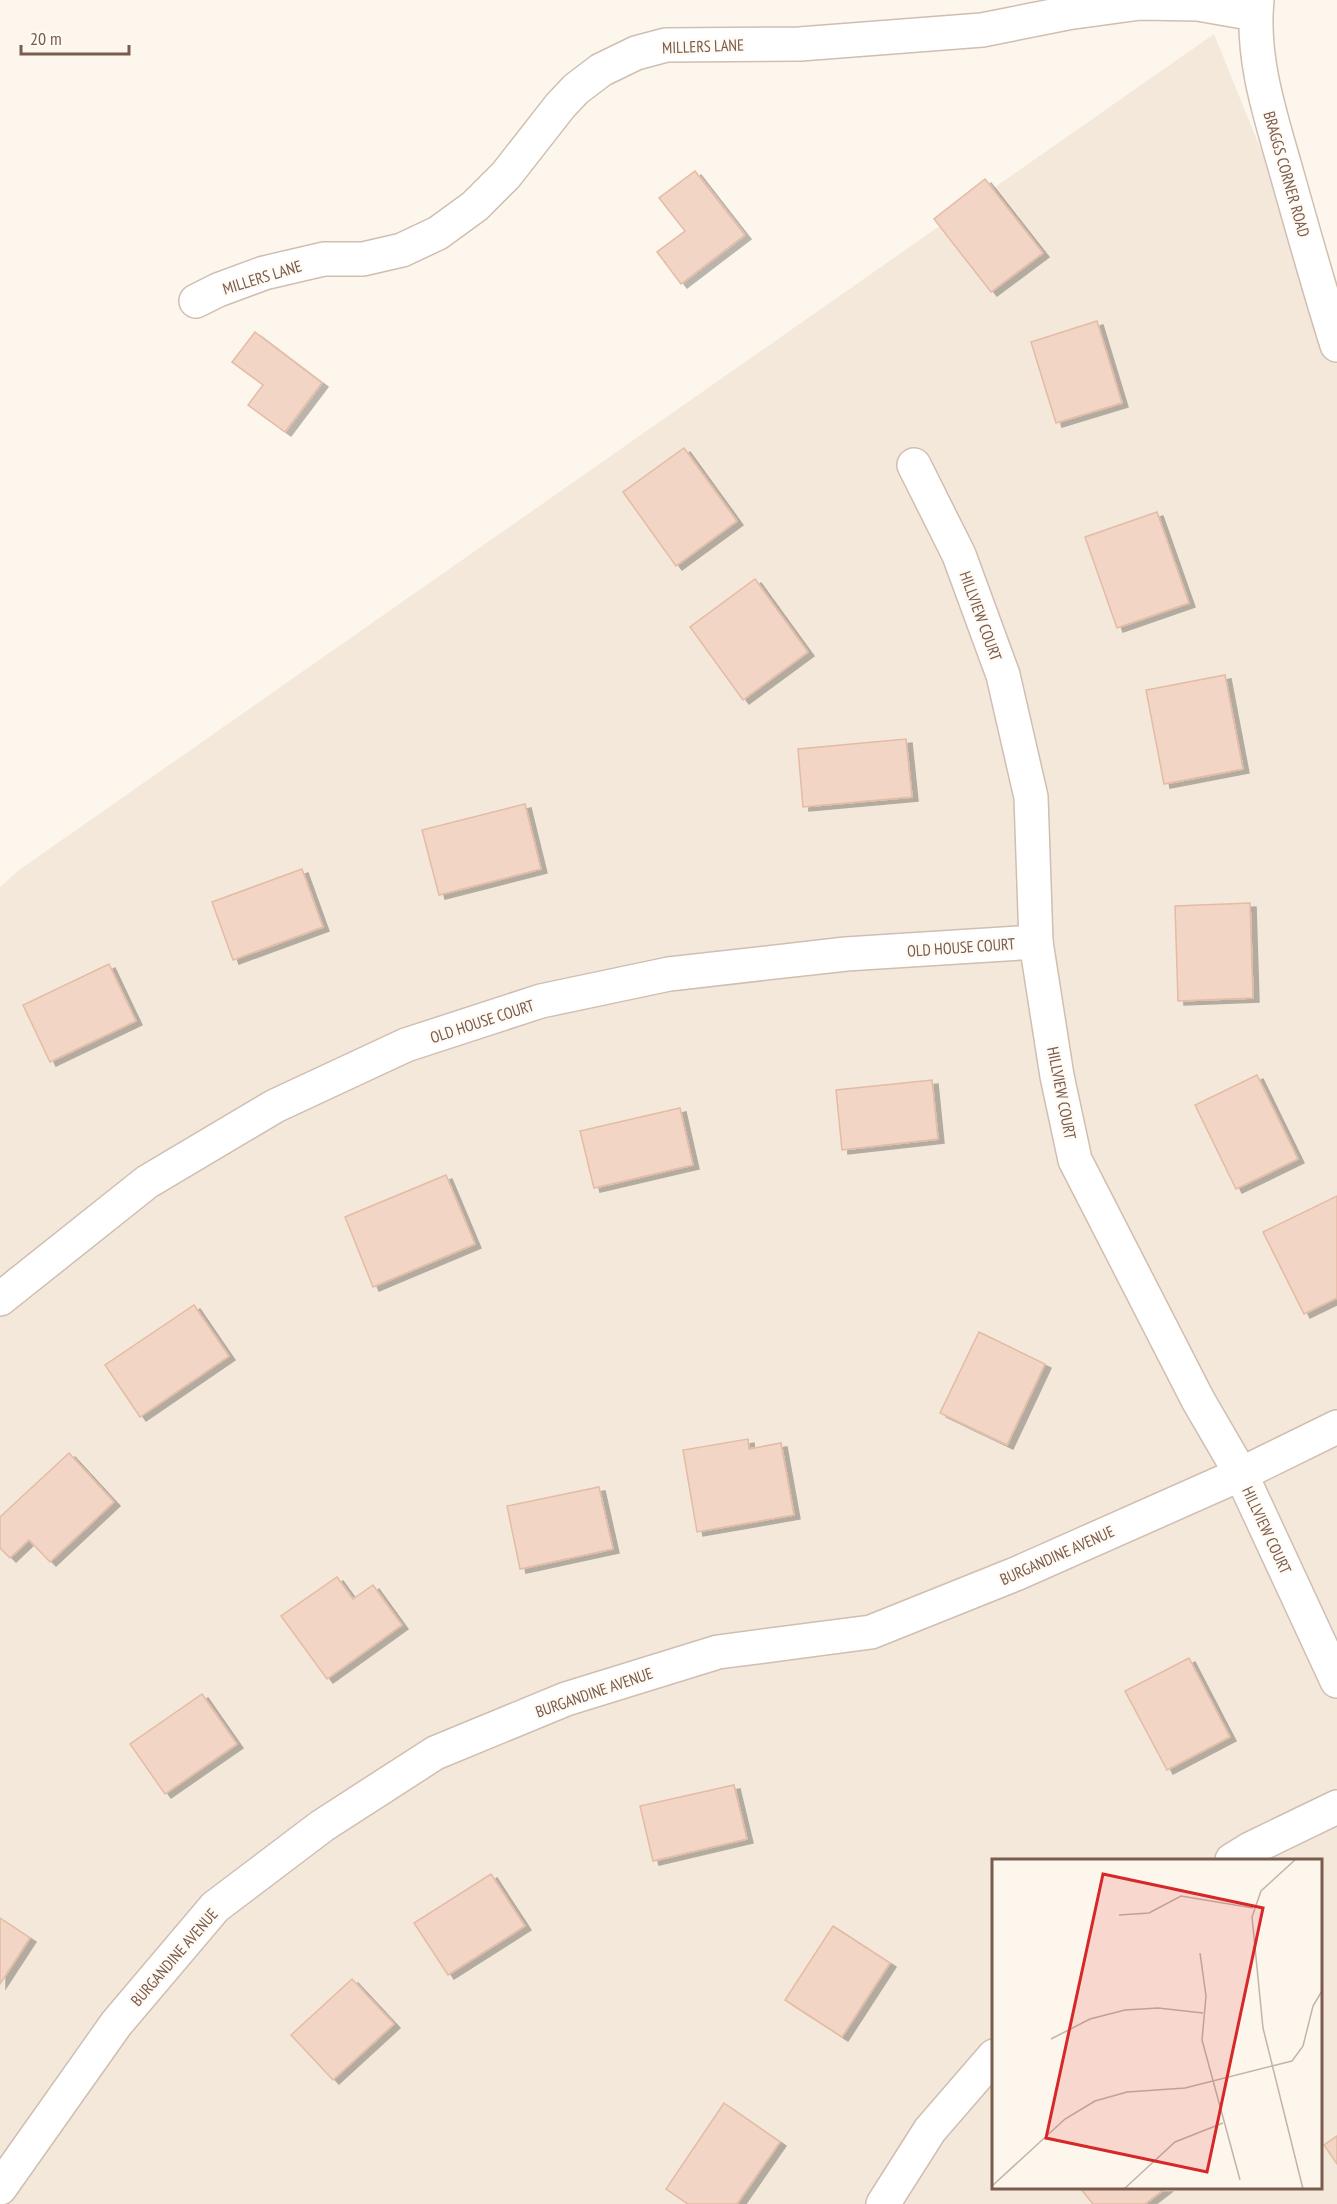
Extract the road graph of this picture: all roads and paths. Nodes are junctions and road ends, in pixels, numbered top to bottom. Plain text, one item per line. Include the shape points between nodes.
1 (1256, 7) edge
2 (196, 301) dead end
3 (1337, 345) edge
4 (914, 465) dead end
5 (1036, 942) junction
6 (0, 1299) edge
7 (1337, 1427) edge
8 (1241, 1474) junction
9 (1337, 1681) edge
10 (1337, 1808) edge
11 (1234, 1859) edge
12 (992, 2057) edge
13 (0, 2188) edge
14 (883, 2204) edge

1 - 2 street, MILLERS LANE via 1140,3 982,30 800,44 666,45 646,50 601,70 576,89 506,175 475,206 438,233 383,255 324,259 264,273
1 - 3 street, BRAGGS CORNER ROAD via 1262,87
4 - 5 street, HILLVIEW COURT via 959,555 1003,675 1031,797
5 - 6 street, OLD HOUSE COURT via 846,954 669,974 541,1001 406,1045 275,1106 147,1182
5 - 8 street, HILLVIEW COURT via 1075,1160 1198,1400
7 - 8 street, BURGANDINE AVENUE
8 - 9 street, HILLVIEW COURT
8 - 13 street, BURGANDINE AVENUE via 871,1632 718,1652 566,1699 435,1753 322,1826 215,1907 116,2024
10 - 11 street
12 - 14 street via 930,2130

